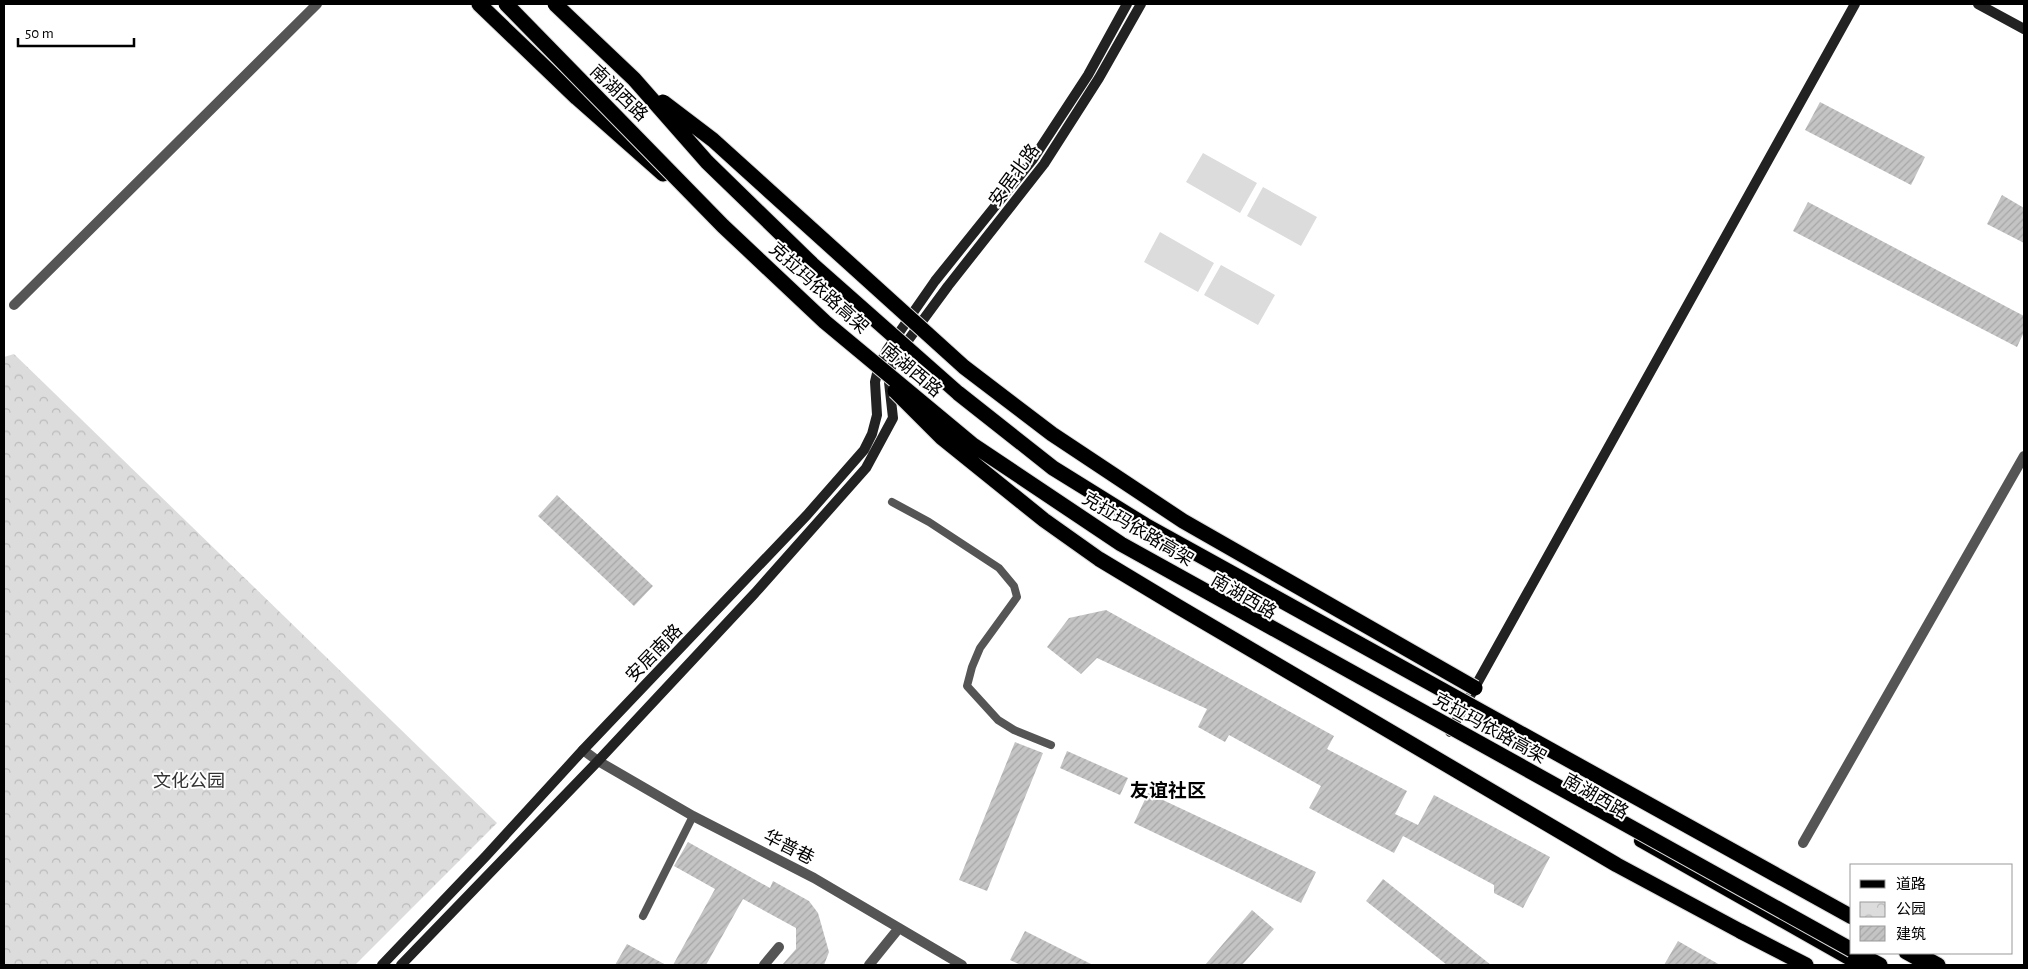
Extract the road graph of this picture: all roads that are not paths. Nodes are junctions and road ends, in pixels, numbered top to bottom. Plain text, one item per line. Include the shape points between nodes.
1 (317, 4) edge
2 (479, 4) edge
3 (501, 4) edge
4 (506, 4) edge
5 (554, 4) edge
6 (1127, 4) edge
7 (1141, 4) edge
8 (1855, 4) edge
9 (1978, 4) edge
10 (2024, 29) edge
11 (634, 79) junction
12 (723, 226) junction
13 (14, 304) dead end
14 (825, 322) junction
15 (902, 340) junction
16 (898, 354) joint
17 (884, 369) junction
18 (2024, 456) edge
19 (892, 502) dead end
20 (1475, 688) junction
21 (1464, 709) junction
22 (1450, 732) junction
23 (1051, 745) dead end
24 (584, 750) junction
25 (598, 761) junction
26 (693, 816) junction
27 (1803, 843) dead end
28 (643, 916) dead end
29 (1850, 916) edge
30 (1850, 922) edge
31 (899, 928) junction
32 (779, 947) dead end
33 (1850, 949) edge
34 (1859, 954) edge
35 (1907, 954) edge
36 (1918, 954) edge
37 (382, 965) edge
38 (401, 965) edge
39 (764, 965) edge
40 (869, 965) edge
41 (962, 965) edge
42 (1806, 965) edge
43 (1859, 965) edge
44 (1880, 965) edge
45 (1928, 965) edge
46 (1938, 965) edge

1 - 13 street
2 - 12 highway, bridge via 577,98
3 - 17 main road, 南湖西路
4 - 12 highway, 克拉玛依路高架, bridge
5 - 11 highway, 克拉玛依路高架, bridge
5 - 15 main road, 南湖西路 via 866,311
6 - 15 street, 安居北路 via 1088,75 1033,159 935,282
7 - 15 street, 安居北路 via 1044,164
8 - 20 street
9 - 10 street
11 - 20 highway, bridge via 713,140 964,367 1052,434 1183,521
11 - 29 highway, 克拉玛依路高架, bridge via 707,162 812,264 958,393 1053,468 1146,525
12 - 14 highway, 克拉玛依路高架, bridge
14 - 33 highway, 克拉玛依路高架, bridge via 974,445 1121,544
14 - 42 highway, bridge via 942,438 1044,520 1099,559 1609,860
15 - 16 street, 安居北路
15 - 17 street, 安居南路 via 886,350
15 - 21 main road, 南湖西路 via 988,420 1173,539
16 - 17 street, 安居南路
17 - 22 main road, 南湖西路 via 1007,473 1205,594
17 - 24 street, 安居南路 via 875,382 877,415 864,450 807,515
17 - 25 street, 安居南路 via 893,418 866,468
18 - 27 street
19 - 23 lane via 999,568 1014,586 1017,597 980,648 967,686 998,720
20 - 21 street
21 - 22 street
21 - 30 main road, 南湖西路
22 - 43 main road, 南湖西路
24 - 25 street, 华普巷
24 - 37 street, 安居南路
25 - 26 street, 华普巷
25 - 38 street, 安居南路
26 - 28 lane
26 - 31 street, 华普巷 via 814,878
31 - 40 street
31 - 41 street, 华普巷
32 - 39 street
34 - 44 highway
35 - 45 main road
36 - 46 highway

